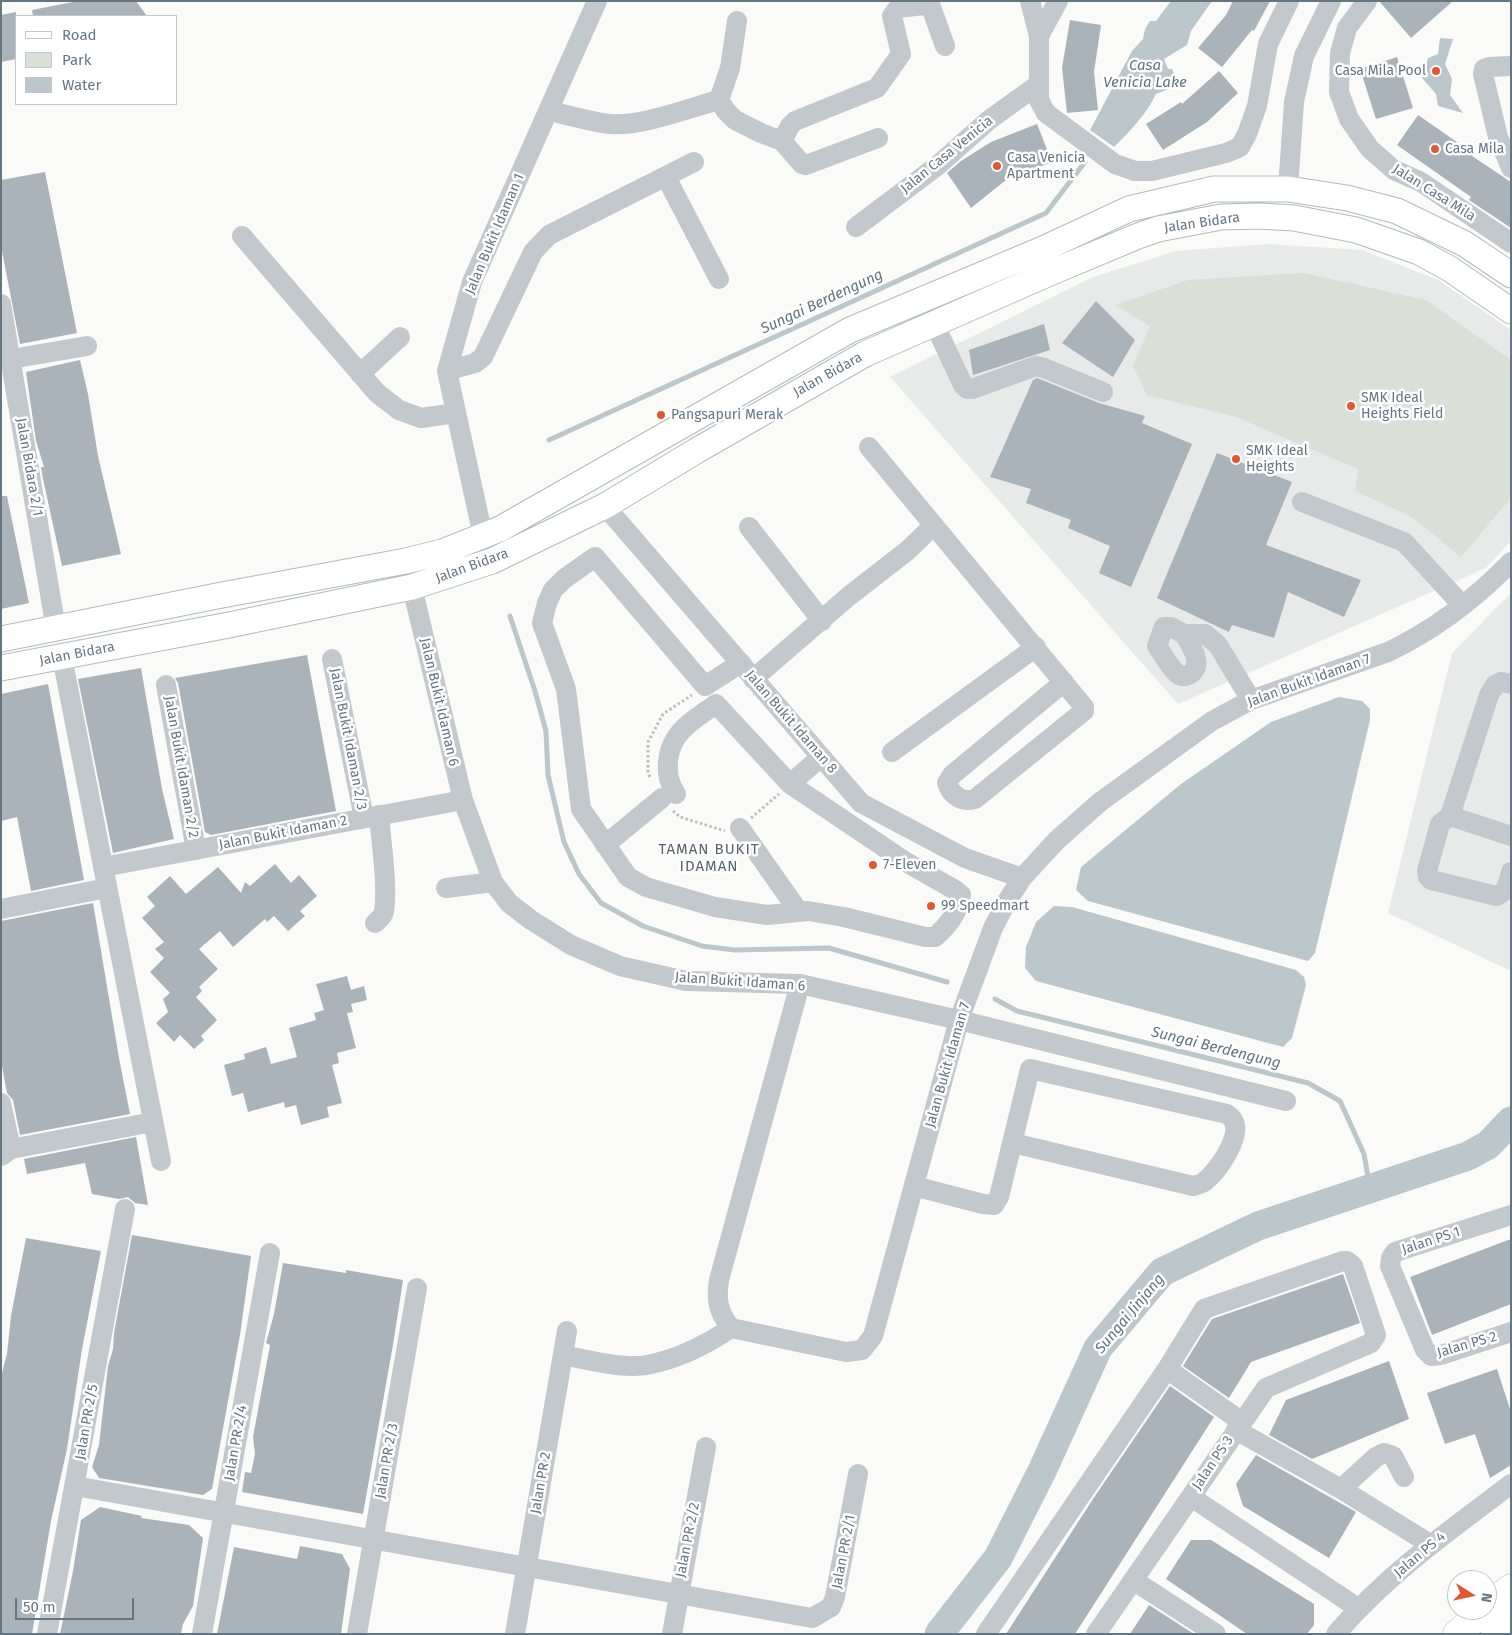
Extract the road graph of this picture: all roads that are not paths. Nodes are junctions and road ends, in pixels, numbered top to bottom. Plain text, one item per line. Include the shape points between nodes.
1 (596, 1) edge
2 (1030, 1) edge
3 (1058, 1) edge
4 (1289, 1) edge
5 (1331, 1) edge
6 (1367, 1) edge
7 (737, 21) dead end
8 (1040, 36) junction
9 (945, 46) dead end
10 (1511, 66) edge
11 (1039, 84) junction
12 (719, 100) junction
13 (550, 110) junction
14 (878, 138) dead end
15 (782, 141) junction
16 (694, 162) dead end
17 (1511, 168) edge
18 (666, 178) junction
19 (1288, 189) junction
20 (856, 227) dead end
21 (242, 236) dead end
22 (1511, 243) edge
23 (1511, 275) edge
24 (719, 279) dead end
25 (1, 304) edge
26 (1511, 311) edge
27 (934, 323) junction
28 (400, 336) dead end
29 (87, 346) dead end
30 (8, 368) edge
31 (447, 371) junction
32 (360, 374) junction
33 (1102, 392) dead end
34 (456, 413) junction
35 (869, 447) dead end
36 (1302, 502) dead end
37 (605, 506) junction
38 (933, 526) junction
39 (749, 528) dead end
40 (483, 536) junction
41 (1511, 562) edge
42 (412, 587) junction
43 (1462, 605) junction
44 (822, 621) junction
45 (56, 629) junction
46 (1184, 634) dead end
47 (1, 639) edge
48 (1036, 647) junction
49 (62, 657) junction
50 (332, 660) dead end
51 (1, 668) edge
52 (747, 671) junction
53 (1064, 682) junction
54 (1511, 684) edge
55 (166, 685) dead end
56 (1251, 700) junction
57 (892, 752) dead end
58 (821, 757) junction
59 (790, 784) junction
60 (463, 800) junction
61 (1450, 816) junction
62 (371, 817) junction
63 (740, 828) dead end
64 (922, 835) junction
65 (1511, 836) edge
66 (605, 845) junction
67 (196, 850) junction
68 (906, 862) junction
69 (103, 867) junction
70 (1511, 872) edge
71 (1022, 878) junction
72 (493, 882) junction
73 (107, 888) junction
74 (446, 888) dead end
75 (1, 909) edge
76 (799, 912) junction
77 (375, 923) dead end
78 (800, 984) junction
79 (959, 1020) junction
80 (1286, 1101) dead end
81 (1, 1103) edge
82 (153, 1122) junction
83 (1013, 1143) junction
84 (6, 1152) edge
85 (161, 1161) dead end
86 (914, 1186) junction
87 (125, 1210) dead end
88 (1511, 1214) edge
89 (270, 1253) dead end
90 (418, 1288) dead end
91 (731, 1328) junction
92 (567, 1332) dead end
93 (1509, 1338) edge
94 (1425, 1350) joint
95 (563, 1355) junction
96 (1167, 1369) junction
97 (1239, 1426) junction
98 (706, 1447) dead end
99 (858, 1474) dead end
100 (1404, 1478) dead end
101 (1511, 1484) edge
102 (75, 1486) junction
103 (1341, 1489) junction
104 (1191, 1497) junction
105 (224, 1513) junction
106 (373, 1540) junction
107 (1430, 1544) junction
108 (526, 1567) junction
109 (1134, 1580) junction
110 (1511, 1588) edge
111 (678, 1594) junction
112 (1497, 1599) edge
113 (1358, 1608) junction
114 (1473, 1620) edge
115 (1511, 1620) edge
116 (47, 1634) edge
117 (202, 1634) edge
118 (357, 1634) edge
119 (515, 1634) edge
120 (672, 1634) edge
121 (986, 1634) edge
122 (1096, 1634) edge
123 (1216, 1634) edge
124 (1336, 1634) edge
125 (1457, 1634) edge
126 (1495, 1634) edge

1 - 13 street, Jalan Bukit Idaman 1
2 - 8 street
3 - 8 street
4 - 11 street via 1268,44 1257,106 1247,134 1240,147 1226,152 1152,171 1135,171 1115,164 1046,112 1039,100
5 - 19 street via 1304,56 1294,102
6 - 22 street, Jalan Casa Mila via 1347,28 1340,53 1339,92 1349,119 1370,149 1394,170 1421,182
7 - 12 street via 730,68
8 - 11 street
9 - 15 street via 931,7 898,8 892,16 901,54 877,88 796,122
10 - 17 street via 1489,67 1482,74 1498,137
11 - 20 street, Jalan Casa Venicia
12 - 13 street via 624,124 609,124
12 - 15 street via 735,120
13 - 31 street, Jalan Bukit Idaman 1 via 472,282
14 - 15 street via 806,165
16 - 18 street
18 - 24 street
18 - 31 street via 549,235 533,252 483,357 475,363
19 - 23 main road, Jalan Bidara via 1348,198 1397,211 1465,244
19 - 40 main road, Jalan Bidara via 1214,189 1129,209 850,330
21 - 32 street
25 - 30 street, Jalan Bidara 2/1
26 - 27 main road, Jalan Bidara via 1419,252 1356,230 1294,218 1259,216 1221,217 1158,229
27 - 33 street via 967,389 1036,366
27 - 37 main road, Jalan Bidara via 859,358
28 - 32 street
29 - 30 street
30 - 45 street, Jalan Bidara 2/1
31 - 34 street, Jalan Bukit Idaman 1
32 - 34 street via 377,394 399,410 421,418
34 - 40 street, Jalan Bukit Idaman 1
35 - 38 street
36 - 43 street via 1404,542
37 - 42 main road, Jalan Bidara via 492,561
37 - 52 street, Jalan Bukit Idaman 8
38 - 44 street
38 - 48 street
39 - 44 street
40 - 45 main road, Jalan Bidara via 406,561
41 - 43 street, Jalan Bukit Idaman 7 via 1490,584
42 - 49 main road, Jalan Bidara
42 - 60 street, Jalan Bukit Idaman 6
43 - 56 street, Jalan Bukit Idaman 7 via 1428,630 1388,652
44 - 52 street
45 - 47 main road, Jalan Bidara
46 - 56 street via 1205,634 1218,644
48 - 53 street
48 - 57 street
49 - 51 main road, Jalan Bidara
49 - 69 street
50 - 62 street, Jalan Bukit Idaman 2/3
52 - 58 street, Jalan Bukit Idaman 8
52 - 66 street via 706,686 595,556 553,590 546,602 542,623 566,689 581,810
53 - 53 street via 1084,711 975,799 962,800 949,789 947,783 952,775
54 - 61 street via 1501,682 1489,695
55 - 67 street, Jalan Bukit Idaman 2/2
56 - 71 street, Jalan Bukit Idaman 7 via 1212,721 1100,802 1057,840
58 - 59 street
58 - 64 street, Jalan Bukit Idaman 8 via 861,803
59 - 66 street via 716,704 680,732 672,743 668,767 669,796
59 - 68 street
60 - 62 street, Jalan Bukit Idaman 2
60 - 72 street, Jalan Bukit Idaman 6
61 - 65 street
61 - 70 street via 1440,824 1427,871 1431,880 1497,896 1506,890
62 - 67 street, Jalan Bukit Idaman 2
62 - 77 street, Jalan Bukit Idaman 2/3 via 384,883 384,911
63 - 76 street
64 - 68 street
64 - 71 street, Jalan Bukit Idaman 8 via 964,858
66 - 76 street via 628,876 646,887 715,908 767,915
67 - 69 street, Jalan Bukit Idaman 2
68 - 76 street via 961,894 960,904 942,932 935,937 925,938 844,917
69 - 73 street
71 - 79 street, Jalan Bukit Idaman 7 via 993,928
72 - 74 street
72 - 78 street, Jalan Bukit Idaman 6 via 509,903 531,920 571,944 620,966 686,981
73 - 75 street
73 - 82 street
78 - 79 street, Jalan Bukit Idaman 6
78 - 91 street via 718,1280 716,1300
79 - 80 street, Jalan Bukit Idaman 6
79 - 86 street, Jalan Bukit Idaman 7
81 - 84 street
82 - 84 street
82 - 85 street
83 - 83 street via 1030,1069 1227,1114 1234,1120 1236,1129 1226,1156 1209,1178 1193,1186
83 - 86 street via 994,1205
86 - 91 street, Jalan Bukit Idaman 7 via 873,1336 862,1350 846,1352
87 - 102 street, Jalan PR 2/5
88 - 94 street, Jalan PS 1 via 1395,1252 1391,1258 1390,1266
89 - 105 street, Jalan PR 2/4
90 - 106 street, Jalan PR 2/3
91 - 95 street via 706,1345 646,1365 627,1366
92 - 95 street, Jalan PR 2
93 - 94 street, Jalan PS 2 via 1441,1355 1431,1356
95 - 108 street, Jalan PR 2
96 - 97 street
96 - 97 street, Jalan PS 3 via 1204,1309 1347,1260 1353,1266 1376,1335 1371,1343 1266,1388
96 - 121 street
97 - 103 street
97 - 104 street, Jalan PS 3
98 - 111 street, Jalan PR 2/2
99 - 111 street, Jalan PR 2/1 via 835,1597 830,1607 812,1618
100 - 103 street via 1392,1456 1384,1453
101 - 107 street, Jalan PS 4
102 - 105 street
102 - 116 street, Jalan PR 2/5
103 - 107 street
104 - 109 street, Jalan PS 3
104 - 113 street
105 - 106 street
105 - 117 street, Jalan PR 2/4
106 - 108 street
106 - 118 street, Jalan PR 2/3
107 - 113 street, Jalan PS 4
108 - 111 street
108 - 119 street, Jalan PR 2
109 - 122 street, Jalan PS 3
109 - 123 street
110 - 112 highway
111 - 120 street, Jalan PR 2/2
113 - 124 street, Jalan PS 4
114 - 125 highway
115 - 126 highway

